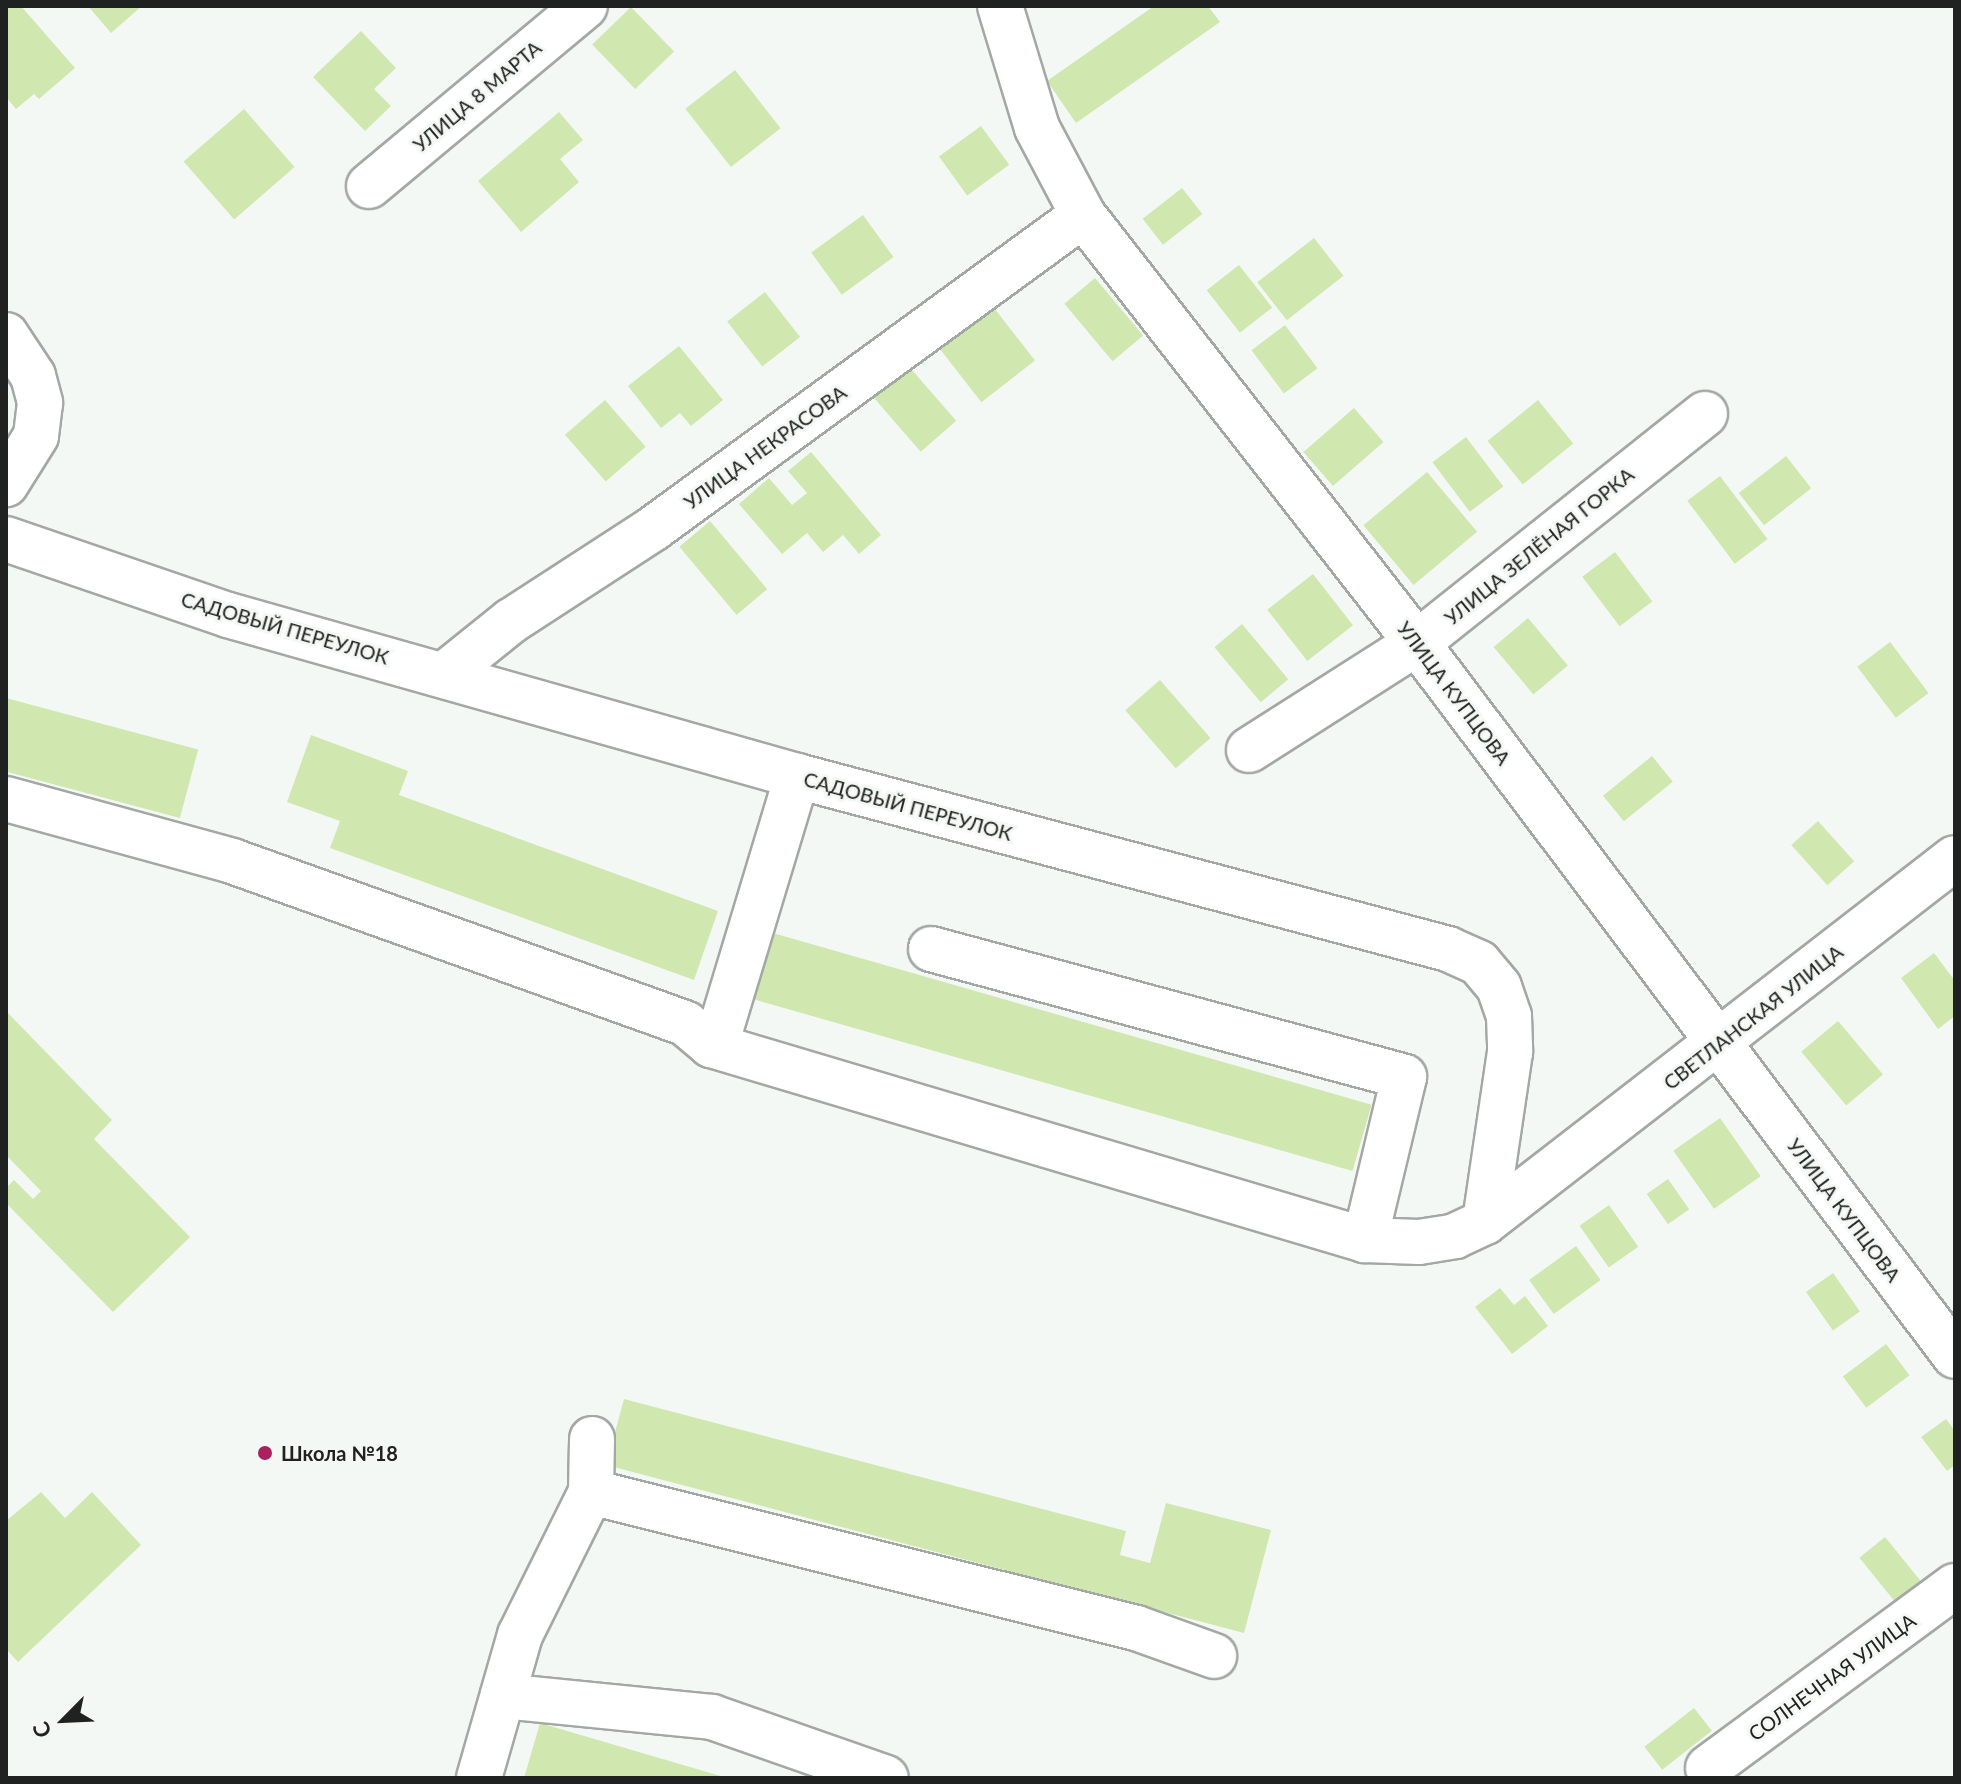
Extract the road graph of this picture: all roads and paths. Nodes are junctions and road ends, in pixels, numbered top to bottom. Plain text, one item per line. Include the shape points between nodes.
1 (585, 6) edge
2 (1000, 6) edge
3 (369, 186) dead end
4 (1083, 215) junction
5 (6, 335) edge
6 (1705, 414) dead end
7 (6, 484) edge
8 (6, 539) edge
9 (1417, 643) junction
10 (445, 674) junction
11 (1249, 750) dead end
12 (797, 776) junction
13 (6, 799) edge
14 (1955, 858) edge
15 (931, 949) dead end
16 (711, 1045) junction
17 (1719, 1045) junction
18 (1485, 1222) junction
19 (1365, 1240) junction
20 (1955, 1356) edge
21 (592, 1439) dead end
22 (591, 1492) junction
23 (1955, 1586) edge
24 (1214, 1656) dead end
25 (503, 1696) junction
26 (1708, 1768) dead end
27 (479, 1778) edge
28 (886, 1778) edge

1 - 3 street, УЛИЦА 8 МАРТА
2 - 4 street, УЛИЦА КУПЦОВА via 1037,128
4 - 9 street, УЛИЦА КУПЦОВА
4 - 10 street, УЛИЦА НЕКРАСОВА via 654,528 511,621
5 - 7 street via 33,376 40,403 36,436
6 - 9 street, УЛИЦА ЗЕЛЁНАЯ ГОРКА
8 - 10 street, САДОВЫЙ ПЕРЕУЛОК via 228,615
9 - 11 street, УЛИЦА ЗЕЛЁНАЯ ГОРКА
9 - 17 street, УЛИЦА КУПЦОВА
10 - 12 street, САДОВЫЙ ПЕРЕУЛОК
12 - 16 street via 718,1038
12 - 18 street, САДОВЫЙ ПЕРЕУЛОК via 1448,949 1479,963 1499,987 1509,1016 1510,1052
13 - 16 street via 232,861 686,1024
14 - 17 street, СВЕТЛАНСКАЯ УЛИЦА
15 - 19 street via 1404,1077
16 - 19 street
17 - 18 street, СВЕТЛАНСКАЯ УЛИЦА
17 - 20 street, УЛИЦА КУПЦОВА
18 - 19 street via 1455,1236 1419,1242
21 - 22 street
22 - 24 street via 1136,1628
22 - 25 street via 520,1635
23 - 26 street, СОЛНЕЧНАЯ УЛИЦА
25 - 27 street
25 - 28 street via 712,1717

